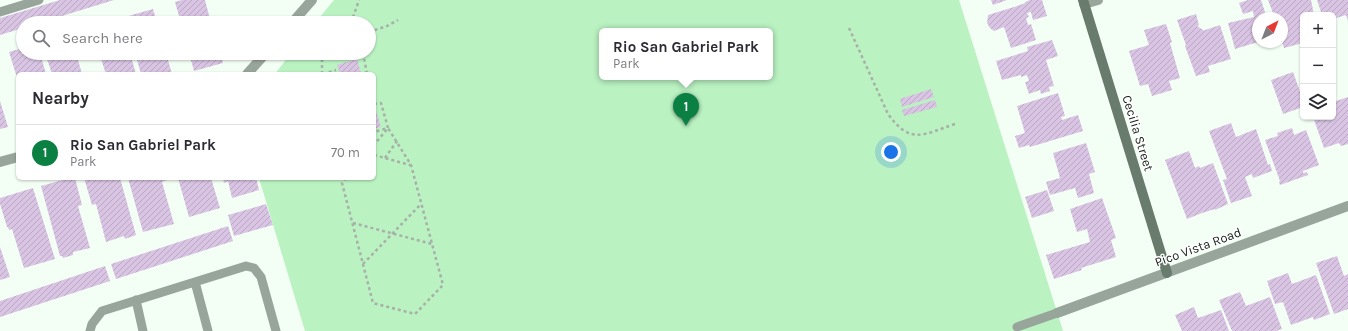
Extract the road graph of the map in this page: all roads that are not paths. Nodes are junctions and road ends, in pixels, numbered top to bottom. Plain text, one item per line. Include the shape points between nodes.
1 (39, 0) edge
2 (312, 0) edge
3 (1098, 0) edge
4 (1084, 2) edge
5 (0, 12) edge
6 (298, 16) edge
7 (260, 60) edge
8 (249, 72) edge
9 (16, 158) edge
10 (0, 162) edge
11 (1348, 206) edge
12 (1167, 273) junction
13 (195, 282) junction
14 (136, 300) junction
15 (1057, 313) joint
16 (1017, 327) dead end
17 (90, 331) edge
18 (143, 331) edge
19 (208, 331) edge
20 (276, 331) edge

1 - 5 lane
2 - 6 street
3 - 4 street
4 - 12 street, Cecilia Street
7 - 8 street
9 - 10 street
11 - 12 street, Pico Vista Road
12 - 15 street, Pico Vista Road
13 - 14 lane
13 - 19 lane
13 - 20 lane via 246,266 254,268 261,277
14 - 17 lane via 102,311
14 - 18 lane
15 - 16 lane

